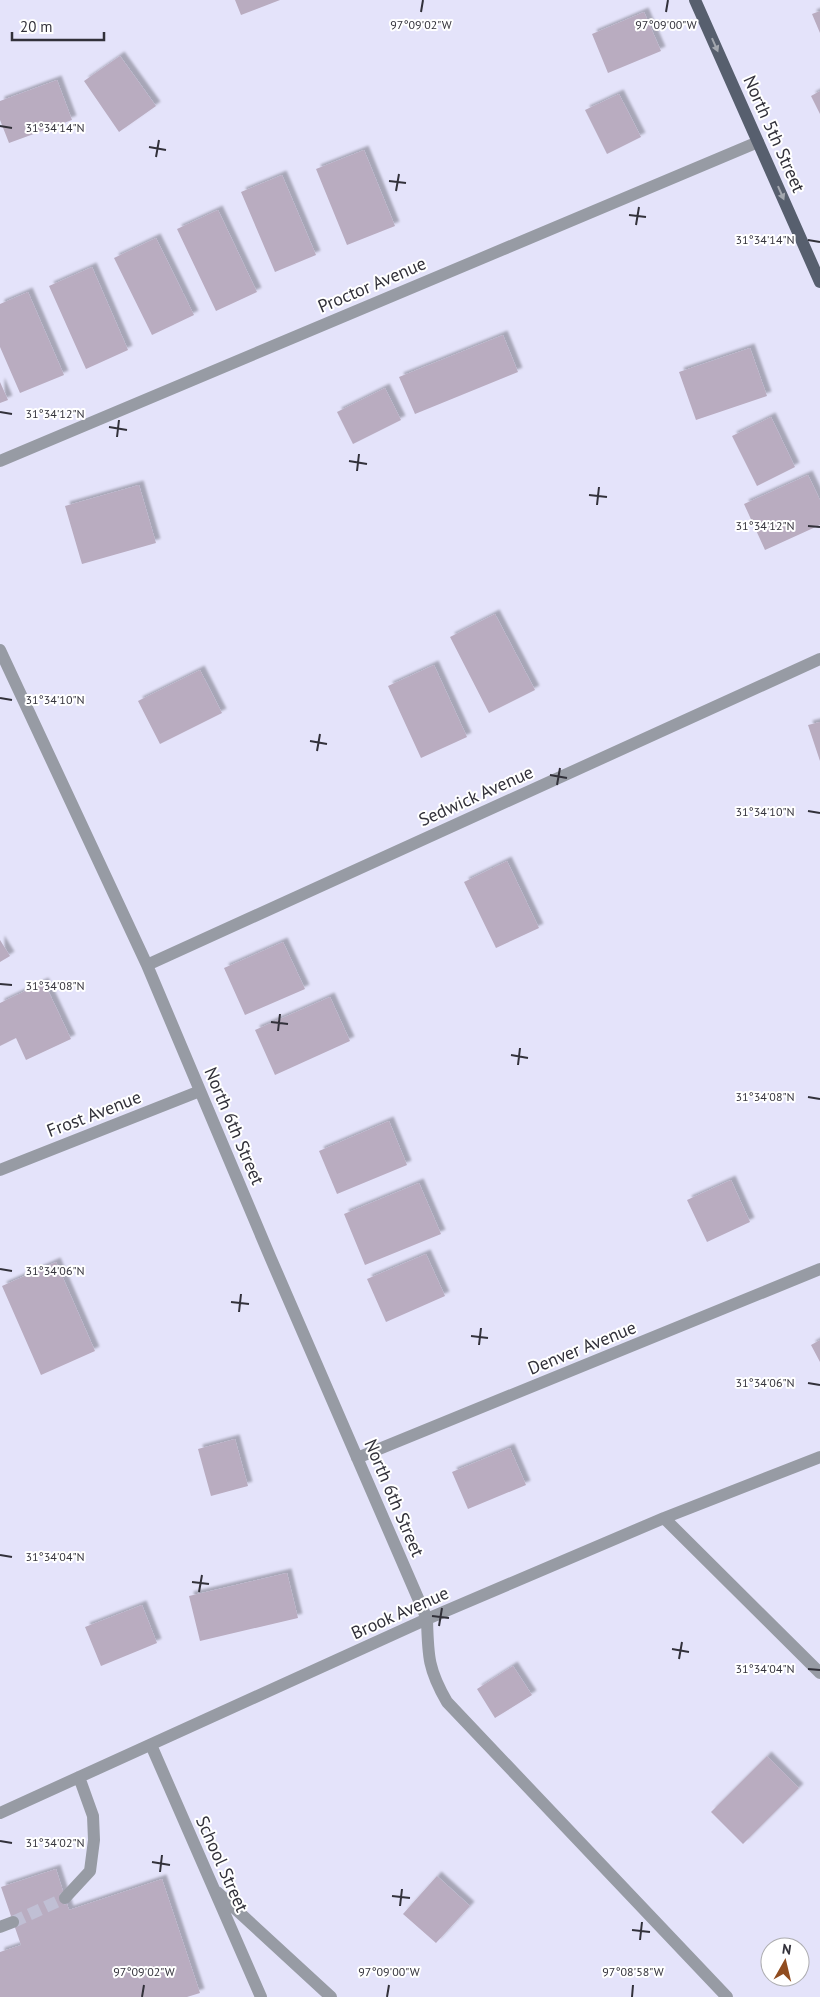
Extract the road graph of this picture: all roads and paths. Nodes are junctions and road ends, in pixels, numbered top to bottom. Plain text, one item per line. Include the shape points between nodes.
1 (696, 0) edge
2 (758, 142) junction
3 (820, 282) edge
4 (0, 461) edge
5 (0, 650) edge
6 (820, 659) edge
7 (147, 965) junction
8 (200, 1091) junction
9 (0, 1170) edge
10 (820, 1270) edge
11 (820, 1457) edge
12 (358, 1458) junction
13 (664, 1518) junction
14 (427, 1619) junction
15 (820, 1673) edge
16 (151, 1745) junction
17 (79, 1778) junction
18 (0, 1813) edge
19 (213, 1888) junction
20 (65, 1898) tunnel mouth
21 (13, 1922) tunnel mouth
22 (0, 1927) edge
23 (261, 1997) edge
24 (331, 1997) edge
25 (727, 1997) edge

1 -> 2 main road, North 5th Street
2 -> 3 main road, North 5th Street
2 - 4 street, Proctor Avenue
5 - 7 street, North 6th Street
6 - 7 street, Sedwick Avenue
7 - 8 street, North 6th Street
8 - 9 street, Frost Avenue
8 - 12 street, North 6th Street
10 - 12 street, Denver Avenue
11 - 13 street, Brook Avenue
12 - 14 street, North 6th Street
13 - 14 street, Brook Avenue
13 - 15 street
14 - 16 street, Brook Avenue
14 - 25 street via 428,1656 435,1680 447,1702
16 - 17 street, Brook Avenue
16 - 19 street, School Street
17 - 18 street, Brook Avenue
17 - 20 street via 93,1816 94,1840 90,1871
19 - 23 street, School Street
19 - 24 street
21 - 22 street

